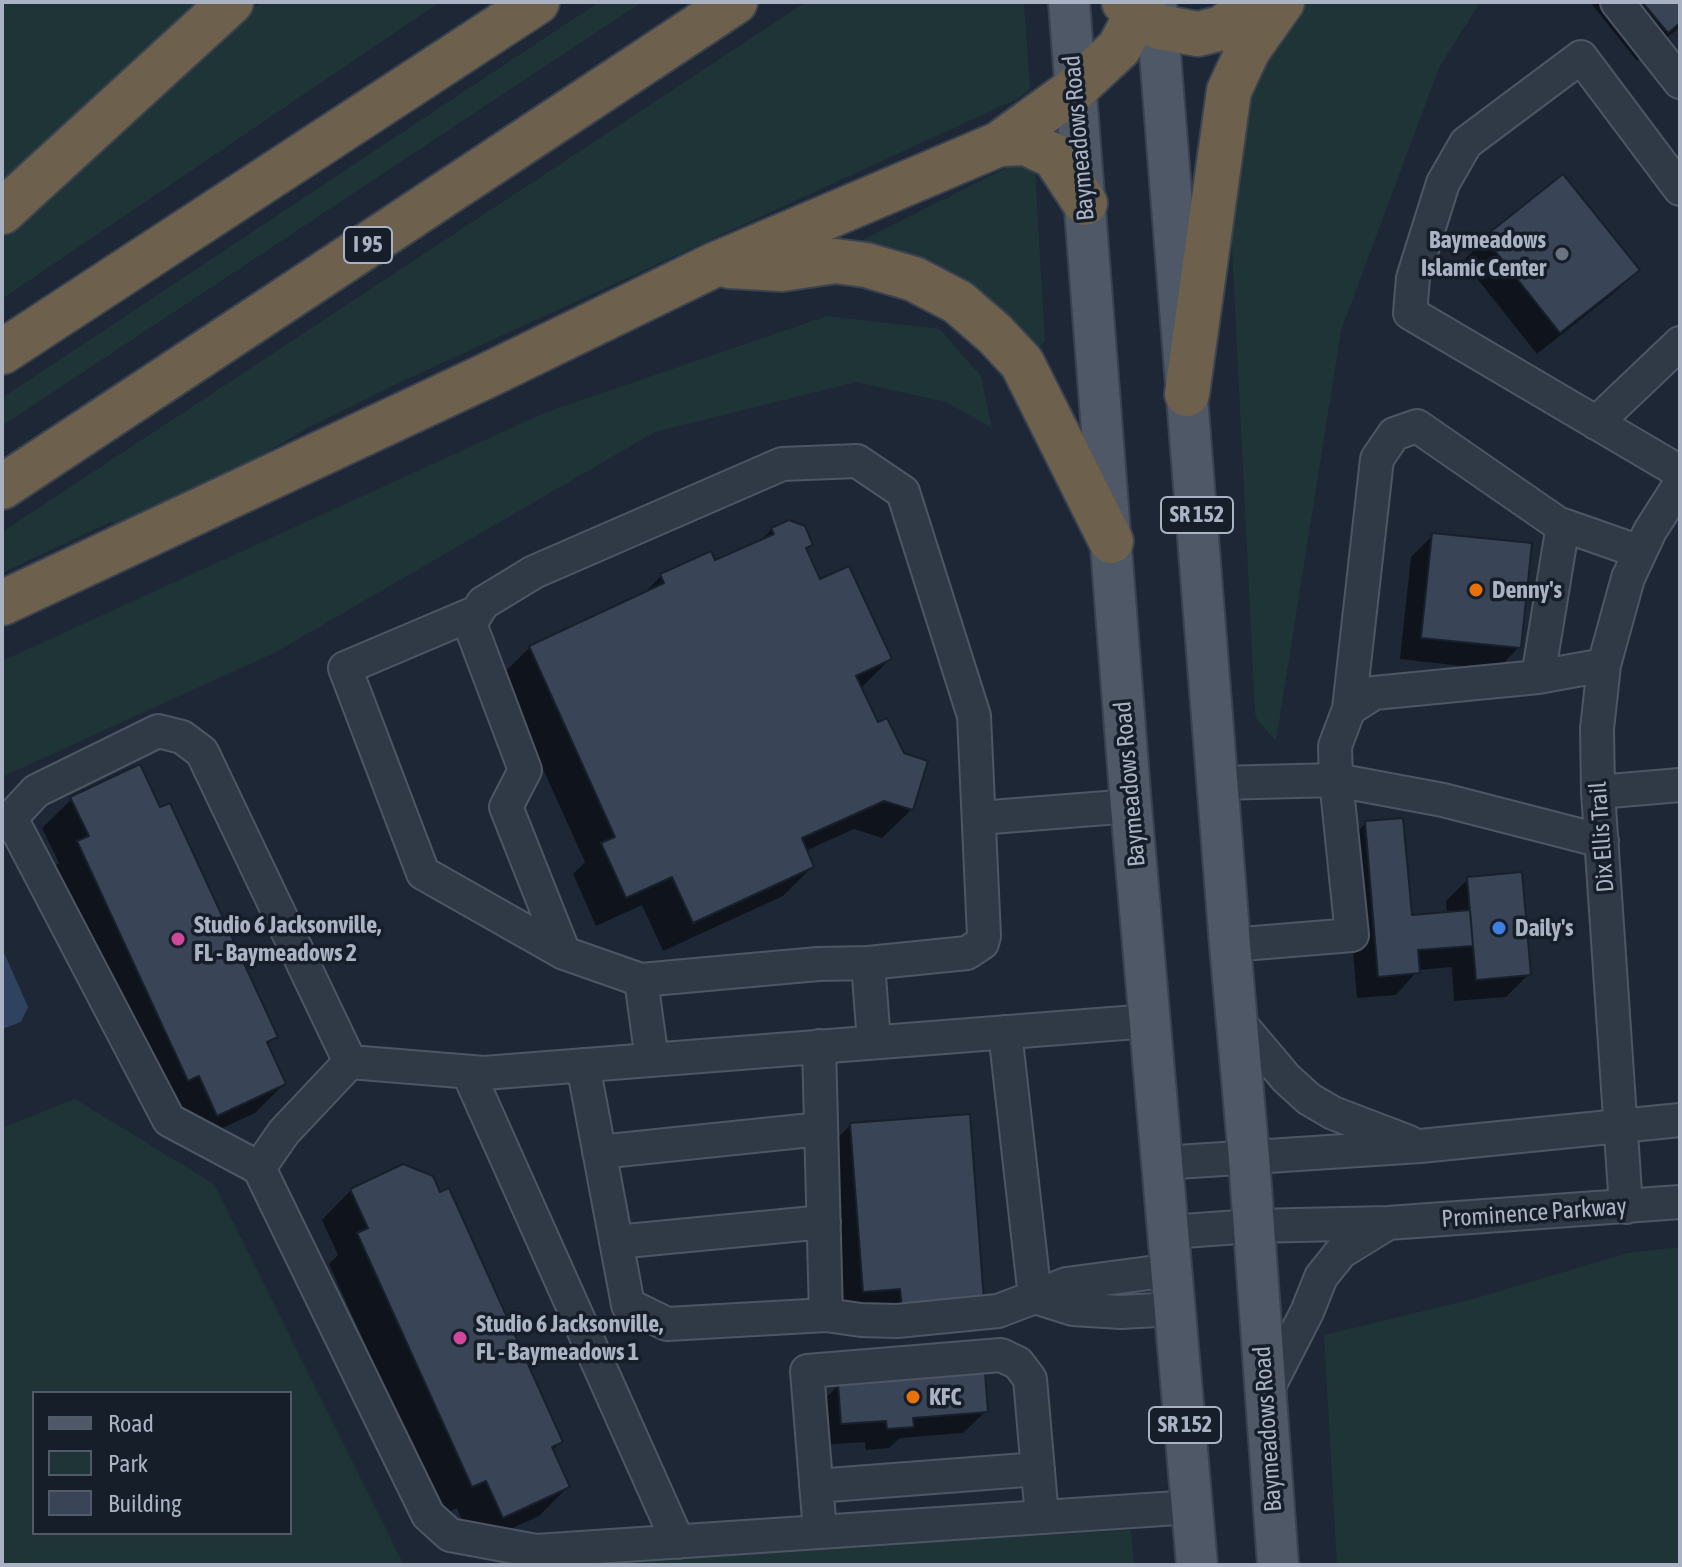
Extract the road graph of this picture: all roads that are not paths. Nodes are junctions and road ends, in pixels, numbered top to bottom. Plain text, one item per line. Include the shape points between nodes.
1 (231, 2) edge
2 (537, 2) edge
3 (735, 2) edge
4 (1069, 2) edge
5 (1257, 2) edge
6 (1282, 2) edge
7 (1617, 2) edge
8 (1143, 9) edge
9 (1680, 82) edge
10 (1075, 89) junction
11 (999, 144) junction
12 (1680, 189) edge
13 (1085, 203) junction
14 (2, 212) edge
15 (714, 265) junction
16 (1680, 343) edge
17 (2, 352) edge
18 (1187, 394) junction
19 (1596, 423) junction
20 (1680, 472) edge
21 (1680, 484) edge
22 (2, 487) edge
23 (1563, 527) junction
24 (1111, 541) junction
25 (1640, 552) junction
26 (2, 603) edge
27 (477, 612) junction
28 (1604, 665) junction
29 (1538, 677) junction
30 (1349, 709) junction
31 (1336, 780) junction
32 (1218, 783) junction
33 (1680, 785) edge
34 (1598, 792) junction
35 (1131, 806) junction
36 (979, 818) junction
37 (1602, 841) junction
38 (1230, 945) junction
39 (564, 953) junction
40 (868, 963) junction
41 (641, 980) junction
42 (1236, 1011) junction
43 (1149, 1021) junction
44 (1005, 1032) junction
45 (874, 1042) junction
46 (819, 1046) junction
47 (652, 1060) junction
48 (350, 1062) junction
49 (583, 1065) junction
50 (468, 1072) junction
51 (1680, 1120) edge
52 (1623, 1127) junction
53 (821, 1129) junction
54 (1420, 1146) junction
55 (599, 1152) junction
56 (1249, 1158) junction
57 (1162, 1163) junction
58 (259, 1168) junction
59 (1680, 1202) edge
60 (1626, 1207) junction
61 (824, 1222) junction
62 (1388, 1223) junction
63 (1253, 1226) junction
64 (616, 1242) junction
65 (1170, 1251) junction
66 (1035, 1297) junction
67 (1175, 1309) junction
68 (826, 1315) junction
69 (1265, 1394) junction
70 (1038, 1469) junction
71 (816, 1486) junction
72 (1192, 1507) junction
73 (1042, 1517) junction
74 (820, 1532) junction
75 (678, 1542) junction
76 (1197, 1565) edge
77 (1278, 1565) edge

1 - 14 highway
2 - 17 highway
3 - 22 highway, I 95
4 - 10 main road, Baymeadows Road / SR 152
5 - 8 highway via 1222,28 1198,34
6 - 18 highway via 1248,50 1229,91
7 - 9 street
8 - 10 highway via 1119,48
8 - 18 main road, Baymeadows Road / SR 152
10 - 11 highway
10 - 13 main road, Baymeadows Road / SR 152
11 - 13 highway via 1026,143 1054,156
11 - 15 highway
12 - 19 street via 1581,57 1466,143 1443,183 1413,278 1410,313
13 - 24 main road, Baymeadows Road / SR 152
15 - 24 highway via 866,265 914,279 958,302 1022,363
15 - 26 highway
16 - 19 street
18 - 32 main road, Baymeadows Road / SR 152
19 - 20 street
21 - 25 street, Dix Ellis Trail
23 - 25 street
23 - 29 street
23 - 30 street via 1417,426 1394,434 1377,459
24 - 35 main road, Baymeadows Road / SR 152
25 - 28 street, Dix Ellis Trail
27 - 36 street via 534,572 782,464 857,461 903,492 974,716
27 - 39 street via 470,624 525,770 506,807
27 - 39 street via 345,668 423,873
28 - 29 street
28 - 34 street, Dix Ellis Trail
29 - 30 street via 1374,693
30 - 31 street via 1335,746
31 - 32 street
31 - 37 street via 1443,800
31 - 38 street via 1352,935
32 - 38 main road, Baymeadows Road / SR 152
33 - 34 street
34 - 37 street, Dix Ellis Trail
35 - 36 street
35 - 43 main road, Baymeadows Road / SR 152
36 - 40 street via 982,943 967,953
37 - 52 street, Dix Ellis Trail
38 - 42 main road, Baymeadows Road / SR 152
39 - 41 street
40 - 41 street
40 - 45 street
41 - 47 street
42 - 54 street via 1286,1078 1309,1099
42 - 56 main road, Baymeadows Road / SR 152
43 - 44 street
43 - 57 main road, Baymeadows Road / SR 152
44 - 45 street
44 - 66 street
45 - 46 street
46 - 47 street
46 - 53 street
47 - 49 street
48 - 50 street
48 - 58 street via 284,1132
48 - 58 street via 202,752 182,737 158,731 36,791 11,818 169,1120
49 - 50 street
49 - 55 street
50 - 75 street
51 - 52 street
52 - 54 street
52 - 60 street, Dix Ellis Trail
53 - 55 street
53 - 61 street
54 - 56 street
55 - 64 street
56 - 57 street
56 - 63 main road, Baymeadows Road / SR 152
57 - 65 main road, Baymeadows Road / SR 152
58 - 75 street via 428,1515 450,1535 536,1551
59 - 60 street, Prominence Parkway
60 - 62 street, Prominence Parkway
61 - 64 street
61 - 68 street
62 - 63 street, Prominence Parkway
62 - 69 street via 1341,1252 1321,1277
63 - 65 street, Prominence Parkway
63 - 69 main road, Baymeadows Road / SR 152
64 - 68 street, Prominence Parkway via 628,1305 667,1324
65 - 66 street, Prominence Parkway
65 - 67 main road, Baymeadows Road / SR 152
66 - 67 street via 1073,1309
66 - 68 street, Prominence Parkway via 998,1311 897,1321
67 - 72 main road, Baymeadows Road / SR 152
69 - 77 main road, Baymeadows Road / SR 152
70 - 71 street
70 - 71 street via 1030,1379 1018,1363 1001,1355 807,1371
70 - 73 street
71 - 74 street
72 - 73 street
72 - 76 main road, Baymeadows Road / SR 152
73 - 74 street
74 - 75 street

